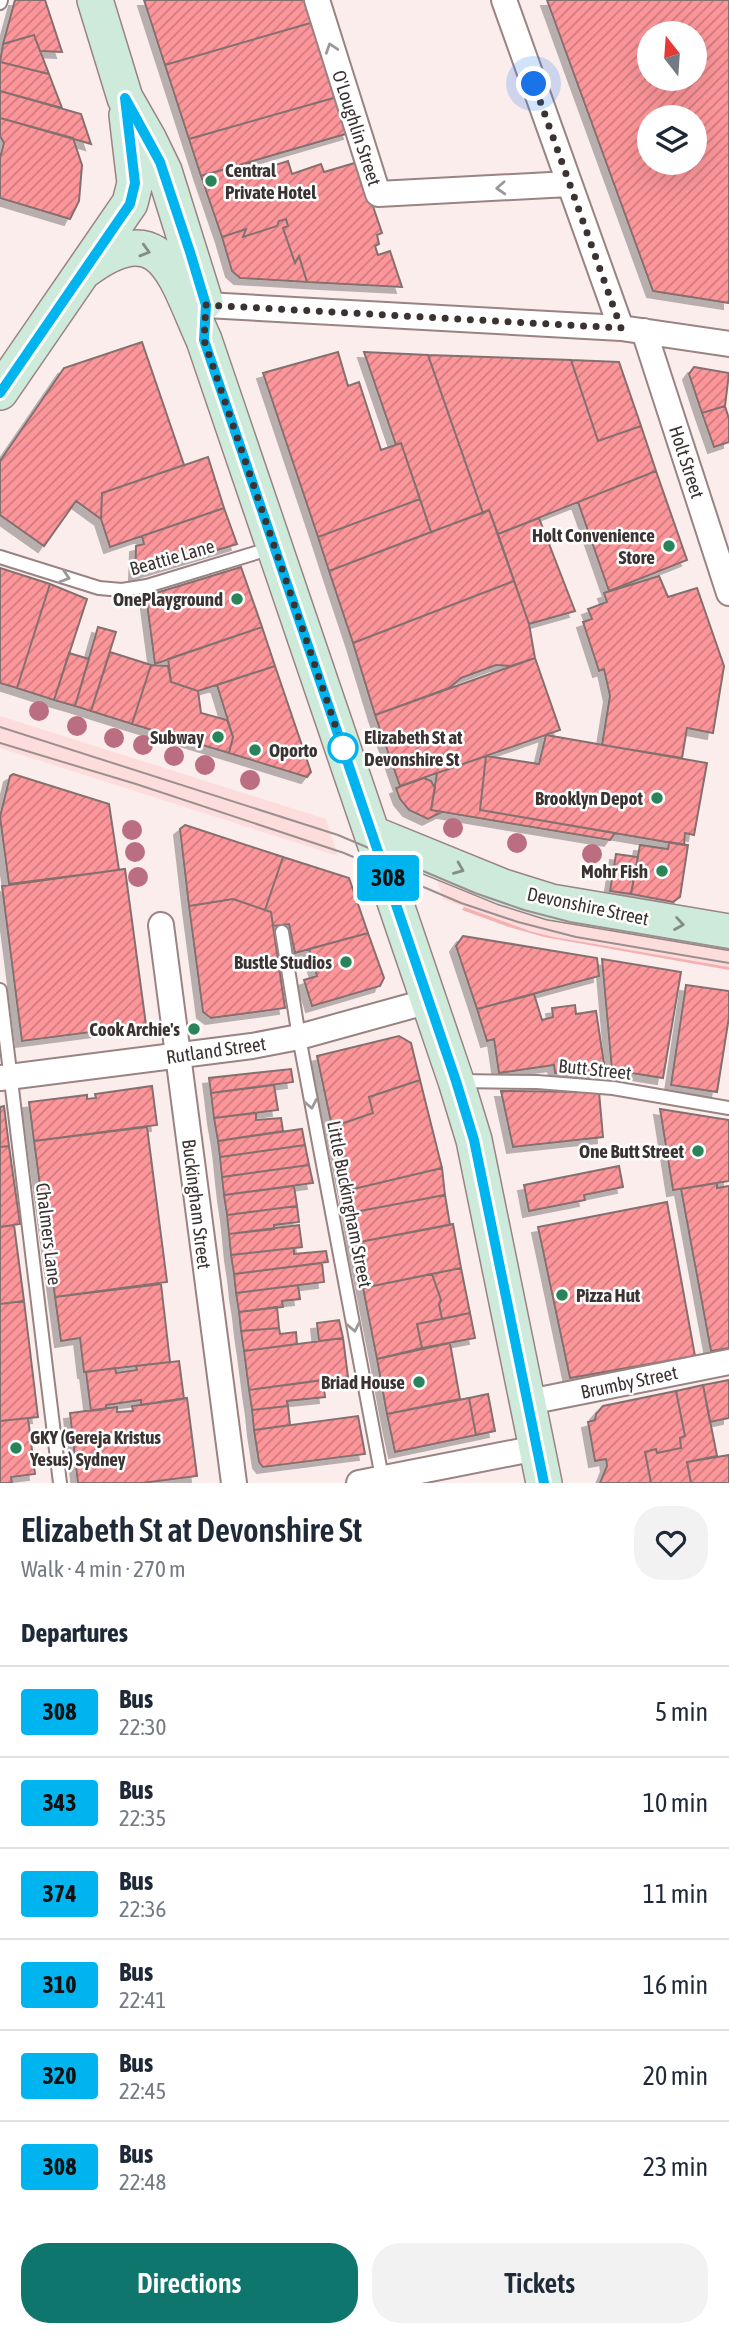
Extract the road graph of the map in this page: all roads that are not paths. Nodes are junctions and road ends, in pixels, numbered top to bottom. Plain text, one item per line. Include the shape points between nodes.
1 (95, 0) edge
2 (317, 0) edge
3 (503, 0) edge
4 (125, 98) junction
5 (569, 184) junction
6 (84, 271) junction
7 (206, 305) junction
8 (633, 330) junction
9 (204, 340) junction
10 (729, 344) edge
11 (0, 393) edge
12 (274, 547) junction
13 (0, 557) edge
14 (729, 593) edge
15 (373, 834) junction
16 (161, 925) dead end
17 (282, 932) dead end
18 (729, 932) edge
19 (0, 990) edge
20 (429, 1000) junction
21 (299, 1037) junction
22 (178, 1055) junction
23 (5, 1078) edge
24 (456, 1081) junction
25 (729, 1108) edge
26 (729, 1362) edge
27 (529, 1402) junction
28 (537, 1448) junction
29 (375, 1482) edge
30 (60, 1483) edge
31 (234, 1483) edge
32 (544, 1483) edge

1 - 4 main road
5 -> 2 street, O'Loughlin Street via 378,194
3 - 5 street, Holt Street
4 - 6 main road via 134,188 130,204
4 - 7 main road via 164,171
5 - 8 street, Holt Street
6 -> 9 main road via 120,249 150,250 172,273
6 - 11 main road
7 - 8 street
7 - 9 main road
8 - 10 street
8 - 14 street, Holt Street
9 - 12 main road
13 -> 12 lane, Beattie Lane via 99,588 122,590
12 - 15 main road
15 -> 18 main road, Devonshire Street via 551,902
15 - 20 main road
16 - 22 street, Buckingham Street
17 - 21 lane, Little Buckingham Street
19 - 23 lane, Chalmers Lane
20 - 21 street, Rutland Street
20 - 24 main road
21 - 22 street, Rutland Street
21 -> 29 lane, Little Buckingham Street
22 - 23 street, Rutland Street
22 - 31 street, Buckingham Street
23 - 30 lane, Chalmers Lane
24 - 25 lane, Butt Street via 613,1088
24 - 27 main road via 474,1140
26 - 27 street, Brumby Street
27 - 28 main road
28 - 29 street
28 - 32 main road

